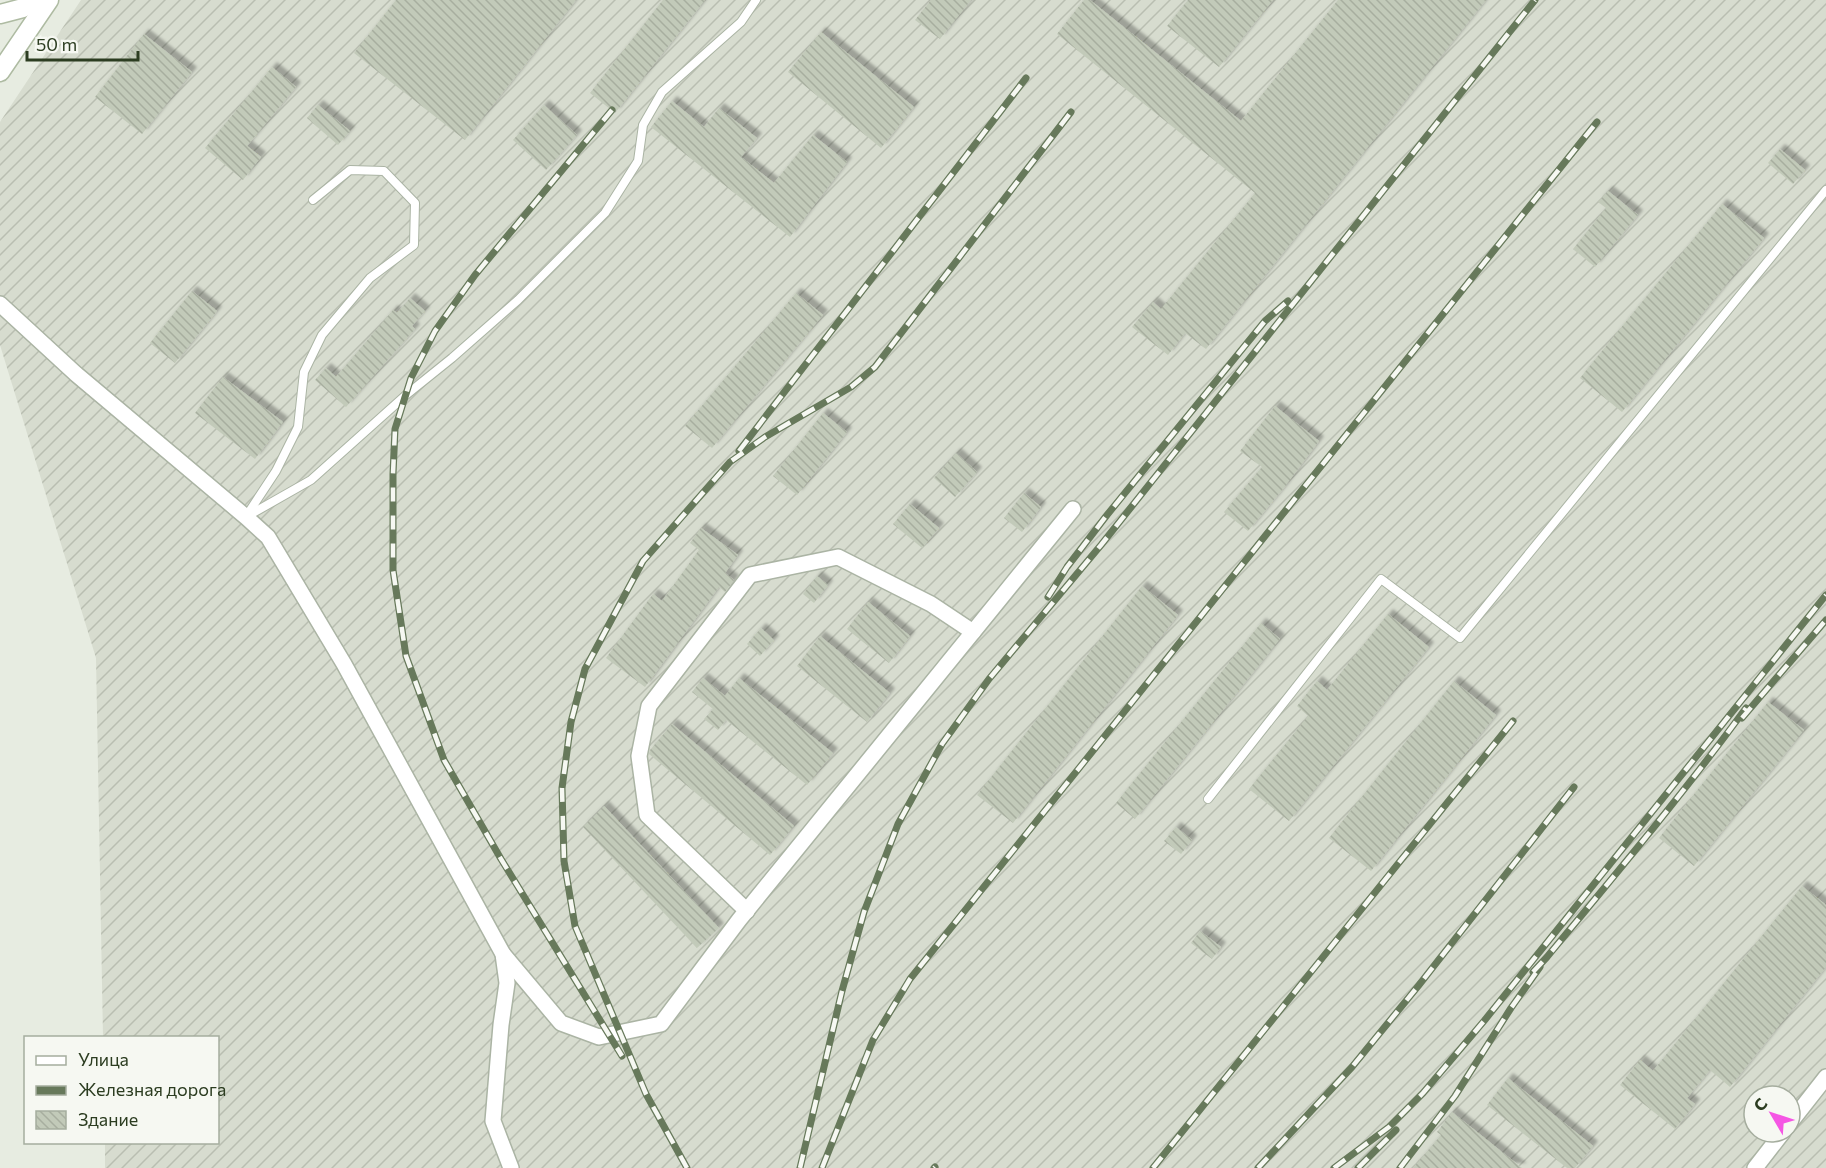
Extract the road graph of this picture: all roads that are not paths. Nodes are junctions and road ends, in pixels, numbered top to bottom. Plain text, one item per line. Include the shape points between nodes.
1 (34, 0) edge
2 (49, 0) edge
3 (756, 0) edge
4 (0, 14) edge
5 (0, 72) edge
6 (1826, 190) edge
7 (313, 200) dead end
8 (0, 304) edge
9 (1074, 509) dead end
10 (246, 517) junction
11 (973, 632) junction
12 (1208, 799) dead end
13 (747, 910) junction
14 (503, 954) junction
15 (1826, 1077) edge
16 (1802, 1108) edge
17 (1774, 1144) edge
18 (511, 1168) edge
19 (1755, 1168) edge

1 - 4 street via 23,8
2 - 5 street
3 - 10 lane via 741,22 662,92 643,124 638,161 605,213 518,300 311,480
6 - 12 lane via 1460,638 1382,579
7 - 10 lane via 350,170 384,171 415,203 414,244 370,278 322,334 304,372 298,427
8 - 10 street via 76,374
9 - 11 street
10 - 14 street via 268,537 344,664
11 - 13 street
11 - 13 street via 931,604 838,557 750,575 649,706 639,756 646,815
13 - 14 street via 661,1024 599,1037 561,1023
14 - 18 street via 507,983 493,1121
15 - 16 street
17 - 19 street

